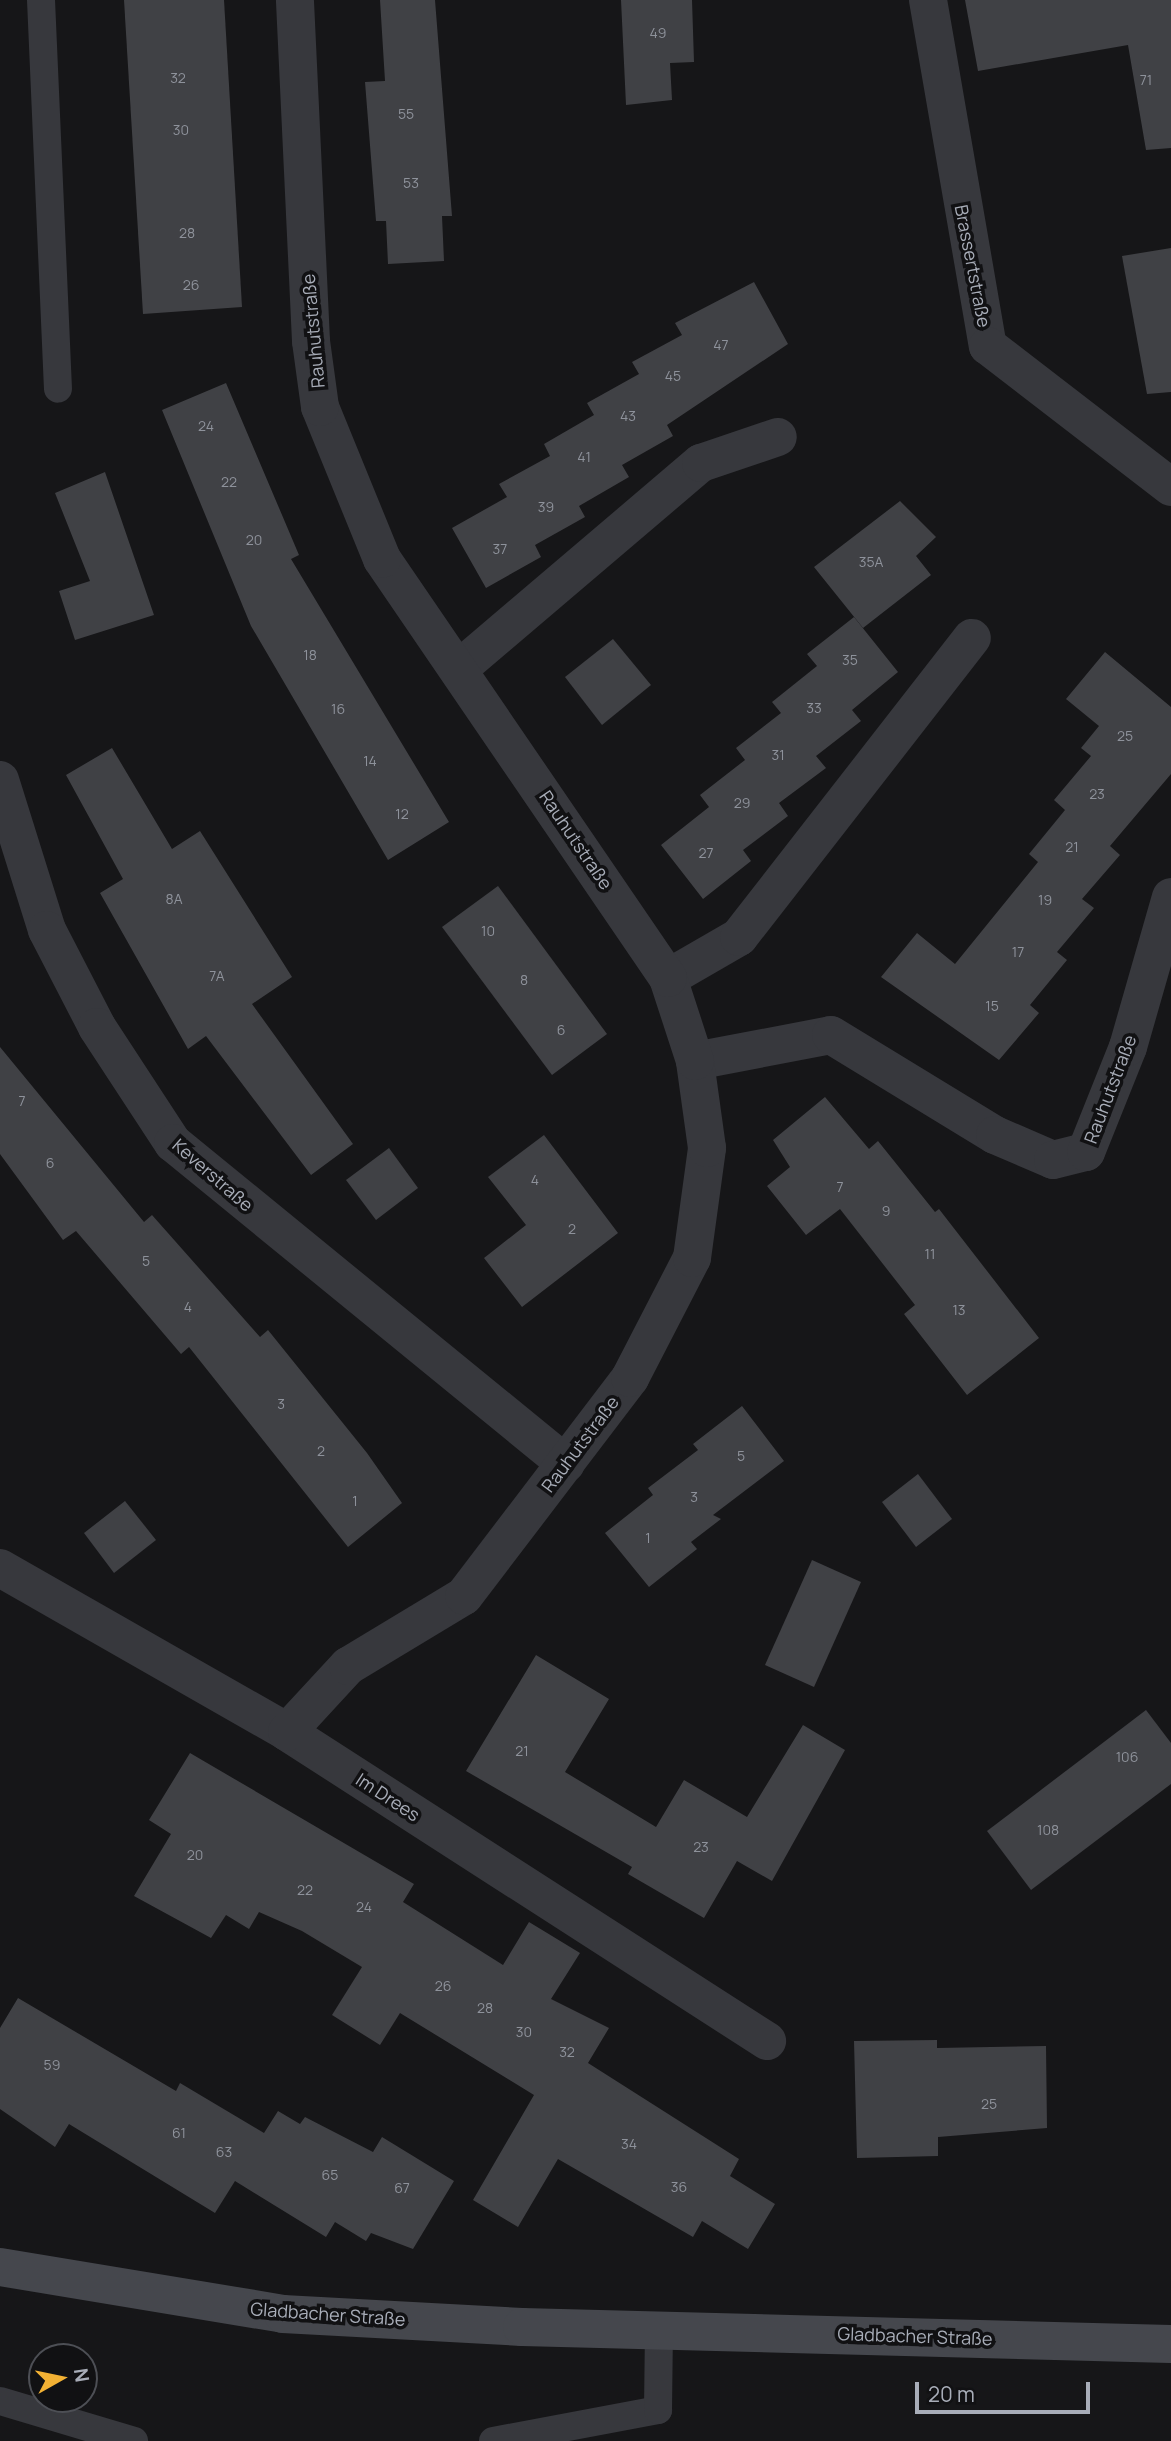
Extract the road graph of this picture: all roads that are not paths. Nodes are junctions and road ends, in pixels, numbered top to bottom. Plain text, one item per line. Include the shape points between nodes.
1 (41, 0) edge
2 (295, 0) edge
3 (928, 0) edge
4 (58, 389) dead end
5 (778, 437) dead end
6 (1171, 487) edge
7 (972, 638) dead end
8 (461, 667) junction
9 (0, 780) edge
10 (1171, 897) edge
11 (668, 978) junction
12 (695, 1061) junction
13 (566, 1464) junction
14 (0, 1568) edge
15 (287, 1732) junction
16 (766, 2040) dead end
17 (0, 2267) edge
18 (659, 2331) junction
19 (1171, 2344) edge
20 (0, 2402) edge
21 (134, 2441) edge
22 (493, 2441) edge

1 - 4 lane
2 - 8 street, Rauhutstraße via 311,341 320,407 382,559
3 - 6 street, Brassertstraße via 988,346
5 - 8 street via 701,463
7 - 11 street via 739,937
8 - 11 street, Rauhutstraße
9 - 13 street, Keverstraße via 47,930 97,1027 173,1143
10 - 12 street, Rauhutstraße via 1128,1047 1086,1152 1053,1160 995,1135 831,1035
11 - 12 street, Rauhutstraße
12 - 13 street, Rauhutstraße via 707,1148 692,1258 630,1378
13 - 15 street, Rauhutstraße via 464,1596 348,1666
14 - 15 street, Im Drees
15 - 16 street, Im Drees
17 - 18 main road, Gladbacher Straße via 283,2314
18 - 19 main road, Gladbacher Straße
18 - 22 lane via 658,2410
20 - 21 lane

